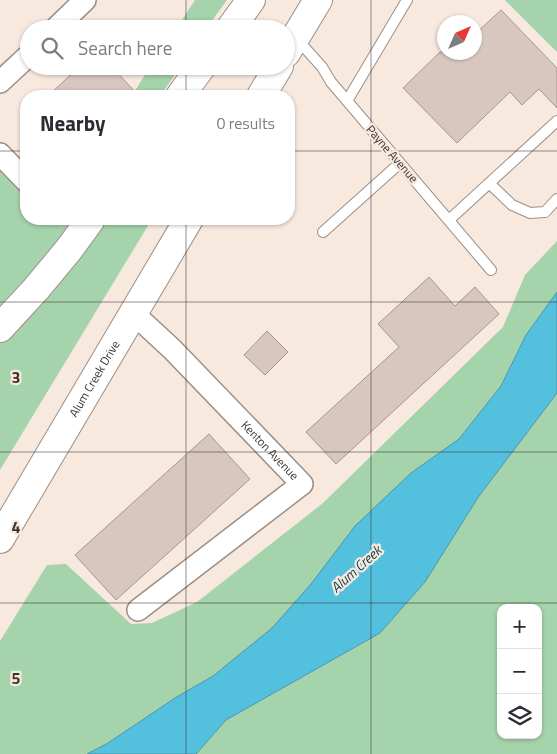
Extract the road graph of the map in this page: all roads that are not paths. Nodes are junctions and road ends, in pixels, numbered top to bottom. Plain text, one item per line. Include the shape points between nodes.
1 (251, 0) edge
2 (318, 0) edge
3 (407, 0) edge
4 (81, 1) edge
5 (63, 20) edge
6 (237, 20) edge
7 (295, 38) edge
8 (295, 48) edge
9 (20, 63) edge
10 (195, 75) edge
11 (274, 75) edge
12 (0, 82) edge
13 (184, 90) edge
14 (265, 90) edge
15 (347, 101) junction
16 (557, 121) edge
17 (0, 154) edge
18 (400, 163) junction
19 (20, 175) edge
20 (489, 184) junction
21 (557, 199) edge
22 (449, 220) junction
23 (87, 225) edge
24 (185, 225) edge
25 (323, 232) dead end
26 (491, 270) dead end
27 (133, 313) junction
28 (0, 328) edge
29 (0, 539) edge
30 (138, 610) dead end

1 - 6 main road
2 - 7 main road
3 - 15 lane
4 - 5 street
8 - 15 lane, Payne Avenue via 322,67
9 - 12 street
10 - 13 main road
11 - 14 main road
15 - 18 lane, Payne Avenue
16 - 20 lane
17 - 19 street
18 - 22 lane, Payne Avenue
18 - 25 lane
20 - 21 lane via 512,205 530,213 545,212
20 - 22 lane
22 - 26 lane, Payne Avenue
23 - 28 main road
24 - 27 main road, Alum Creek Drive
27 - 29 main road, Alum Creek Drive
27 - 30 street, Kenton Avenue via 302,484

